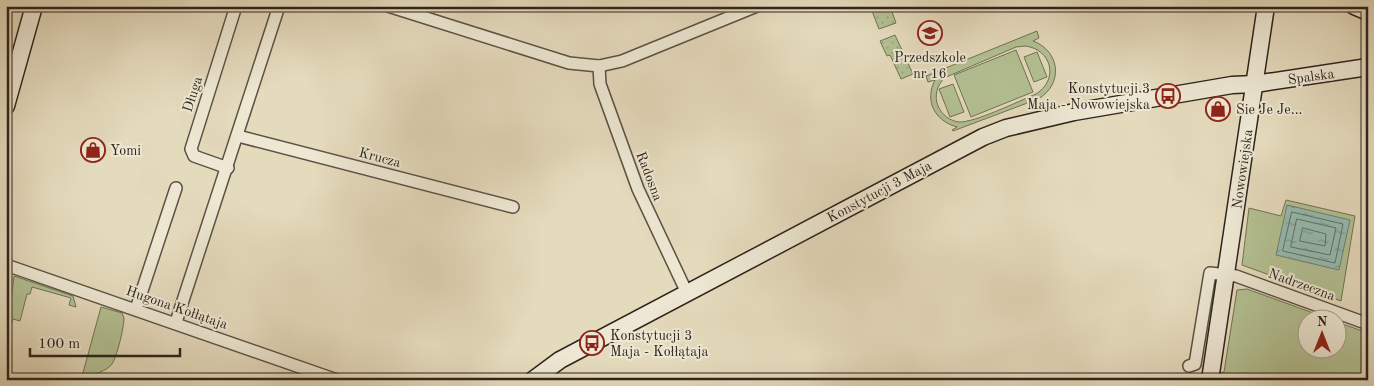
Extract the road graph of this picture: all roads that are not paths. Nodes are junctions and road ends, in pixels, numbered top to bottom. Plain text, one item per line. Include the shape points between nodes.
1 (34, 6) edge
2 (236, 6) edge
3 (279, 6) edge
4 (388, 6) edge
5 (757, 6) edge
6 (1266, 6) edge
7 (599, 66) junction
8 (1368, 67) edge
9 (1255, 84) junction
10 (6, 106) edge
11 (238, 136) junction
12 (228, 168) junction
13 (176, 188) dead end
14 (513, 208) dead end
15 (6, 265) edge
16 (1227, 273) junction
17 (687, 293) junction
18 (136, 309) junction
19 (176, 322) junction
20 (1368, 324) edge
21 (1189, 366) dead end
22 (1211, 374) edge
23 (337, 380) edge
24 (533, 380) edge

1 - 10 street
2 - 12 street, Długa via 191,149 194,156
3 - 11 street
4 - 7 street via 569,63
5 - 7 street via 622,61
6 - 9 street, Nowowiejska
7 - 17 street, Radosna via 600,84 638,190
8 - 9 street, Spalska
9 - 16 street, Nowowiejska
9 - 17 street, Konstytucji 3 Maja via 1232,85 1074,112 994,132
11 - 12 street
11 - 14 street, Krucza
12 - 19 street
13 - 18 street
15 - 18 street, Hugona Kołłątaja
16 - 20 street, Nadrzeczna
16 - 21 street via 1210,273 1195,364
16 - 22 street, Nowowiejska
17 - 24 street, Konstytucji 3 Maja via 560,360
18 - 19 street, Hugona Kołłątaja
19 - 23 street, Hugona Kołłątaja

